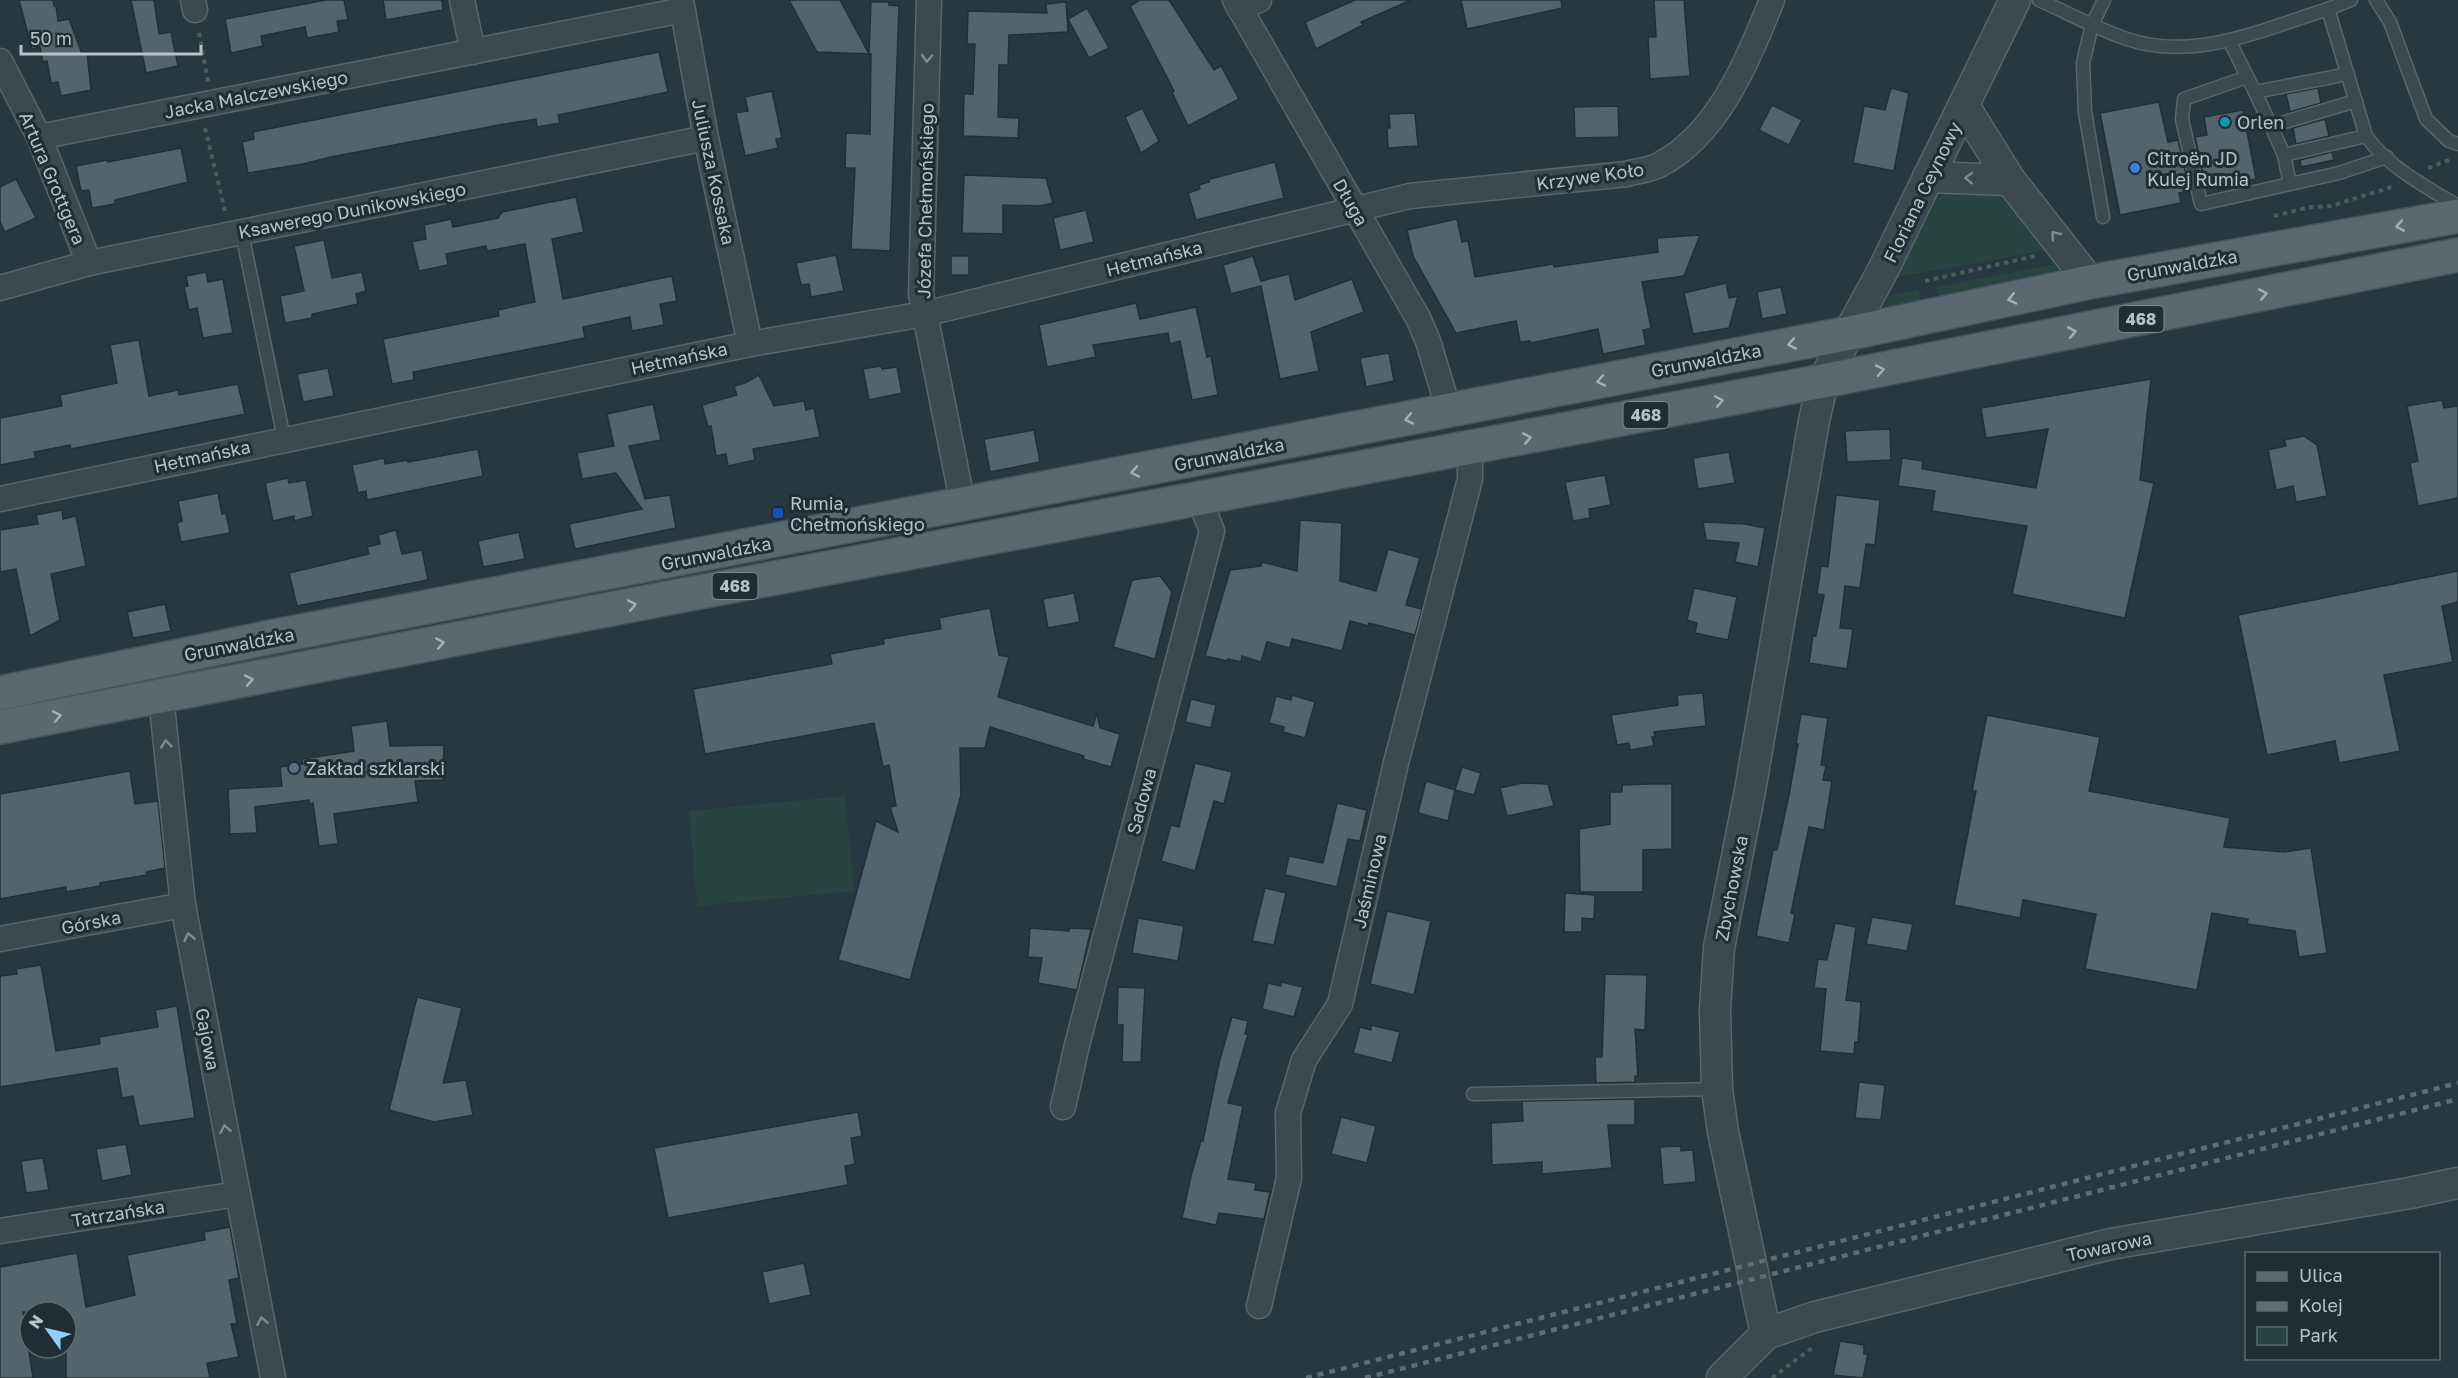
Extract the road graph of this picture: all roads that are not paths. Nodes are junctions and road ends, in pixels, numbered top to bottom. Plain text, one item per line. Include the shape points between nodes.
1 (462, 0) edge
2 (929, 0) edge
3 (1772, 0) edge
4 (2015, 0) edge
5 (2039, 0) edge
6 (2104, 0) edge
7 (2351, 0) edge
8 (2376, 0) edge
9 (1244, 3) edge
10 (682, 5) edge
11 (2328, 9) junction
12 (2092, 25) junction
13 (2229, 40) junction
14 (473, 52) junction
15 (0, 61) edge
16 (2348, 74) junction
17 (2247, 77) junction
18 (2254, 92) junction
19 (2356, 101) junction
20 (1964, 106) junction
21 (2271, 126) junction
22 (2366, 136) junction
23 (39, 137) junction
24 (706, 138) junction
25 (2458, 144) edge
26 (2284, 155) junction
27 (2387, 157) junction
28 (1928, 177) junction
29 (2010, 180) junction
30 (2290, 184) junction
31 (2458, 206) edge
32 (1355, 209) junction
33 (2458, 216) edge
34 (2103, 217) dead end
35 (236, 234) junction
36 (2458, 255) edge
37 (89, 263) junction
38 (2090, 282) junction
39 (0, 288) edge
40 (924, 314) junction
41 (1850, 333) junction
42 (750, 344) junction
43 (1823, 381) junction
44 (1449, 411) junction
45 (284, 439) junction
46 (1470, 449) junction
47 (1199, 498) junction
48 (0, 499) edge
49 (963, 505) junction
50 (0, 693) edge
51 (161, 697) junction
52 (0, 727) edge
53 (183, 905) junction
54 (0, 939) edge
55 (1718, 1089) junction
56 (1473, 1094) dead end
57 (1063, 1107) dead end
58 (2458, 1183) edge
59 (237, 1194) junction
60 (0, 1231) edge
61 (1259, 1306) dead end
62 (1766, 1334) junction
63 (273, 1378) edge
64 (1722, 1378) edge

1 - 14 street
2 -> 40 street, Józefa Chełmońskiego via 921,294
3 - 32 street, Krzywe Koło via 1723,103 1691,142 1658,166 1627,174 1410,196
4 - 20 street, Floriana Ceynowy
5 - 12 lane
6 - 12 lane
7 - 11 lane
8 - 25 lane via 2390,22 2426,119 2449,141
9 - 32 street, Długa
10 - 14 street, Jacka Malczewskiego
10 - 24 street, Juliusza Kossaka
11 - 13 lane
11 - 16 lane
12 - 13 lane via 2129,40 2168,47 2213,45
12 - 34 lane via 2083,63 2085,112
13 - 17 lane
14 - 23 street, Jacka Malczewskiego
15 - 23 street, Artura Grottgera
16 - 18 lane
16 - 19 lane
17 - 18 lane
17 - 30 lane via 2184,99 2182,119 2201,204
18 - 21 lane
19 - 21 lane
19 - 22 lane
20 - 28 street, Floriana Ceynowy
20 - 29 street
21 - 26 lane
22 - 26 lane
22 - 27 lane
23 - 37 street, Artura Grottgera
24 - 35 street, Ksawerego Dunikowskiego
24 - 42 street, Juliusza Kossaka
26 - 30 lane
27 - 30 lane
27 - 31 lane
29 -> 28 street
28 - 41 street, Floriana Ceynowy
38 -> 29 street
32 - 40 street, Hetmańska
32 - 44 street, Długa via 1418,318
33 -> 38 main road, Grunwaldzka / 468
35 - 37 street, Ksawerego Dunikowskiego
35 - 45 lane
43 -> 36 main road, Grunwaldzka / 468
37 - 39 street, Ksawerego Dunikowskiego
38 -> 41 main road, Grunwaldzka / 468
40 - 42 street, Hetmańska
40 - 49 street, Józefa Chełmońskiego
41 - 43 street, Floriana Ceynowy
41 -> 44 main road, Grunwaldzka / 468
42 - 45 street, Hetmańska
46 -> 43 main road, Grunwaldzka / 468
43 - 55 street, Zbychowska via 1719,948 1715,1010
44 -> 49 main road, Grunwaldzka / 468
45 - 48 street, Hetmańska
46 - 47 main road, Grunwaldzka / 468
46 - 61 street, Jaśminowa via 1470,479 1396,763 1340,1004 1304,1060 1288,1113 1289,1178
51 -> 47 main road, Grunwaldzka / 468
47 - 57 street, Sadowa via 1212,531
49 - 50 main road, Grunwaldzka / 468 via 271,637
52 -> 51 main road, Grunwaldzka / 468
53 -> 51 street, Gajowa
53 - 54 street, Górska
59 -> 53 street, Gajowa
55 - 56 lane
55 - 62 street, Zbychowska via 1723,1132
58 - 62 street, Towarowa via 2111,1244 1815,1317
59 - 60 street, Tatrzańska
63 -> 59 street, Gajowa
62 - 64 street

